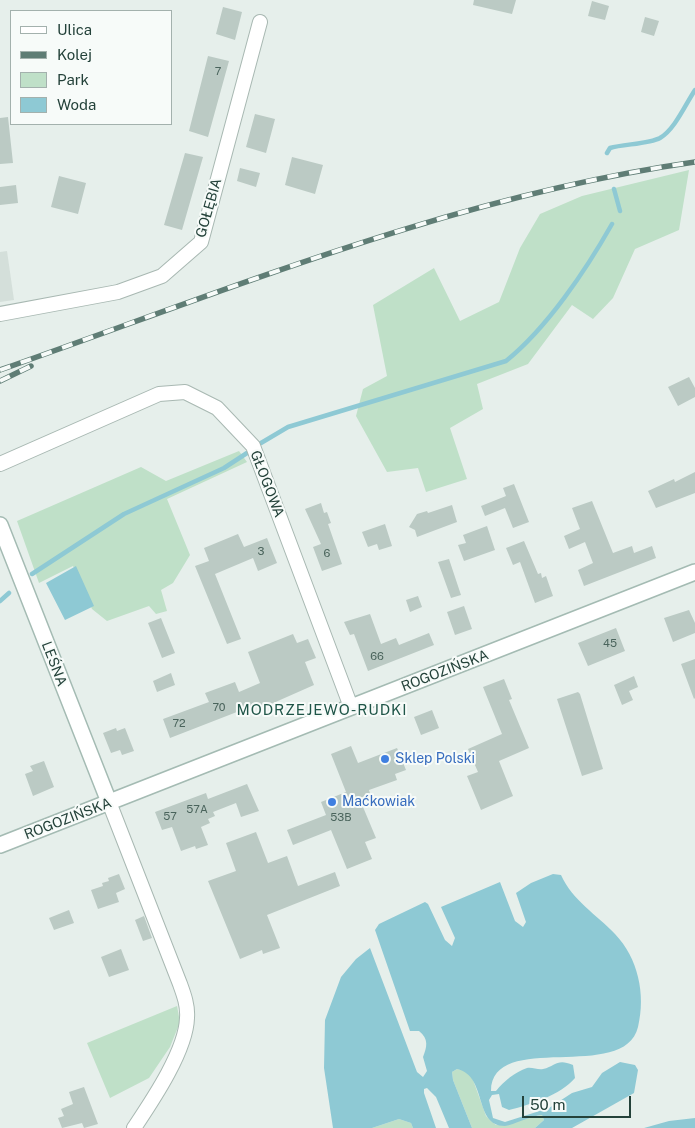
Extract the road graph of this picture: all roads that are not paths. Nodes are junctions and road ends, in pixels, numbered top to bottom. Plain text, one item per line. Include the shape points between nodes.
1 (260, 22) dead end
2 (0, 314) edge
3 (0, 464) edge
4 (0, 525) edge
5 (695, 572) edge
6 (351, 707) junction
7 (109, 802) junction
8 (0, 845) edge
9 (134, 1128) edge

1 - 2 street, GOŁĘBIA via 201,242 162,276 118,292
3 - 6 street, GŁOGOWA via 159,394 185,392 217,408 253,446
4 - 7 street, LEŚNA
5 - 6 street, ROGOZIŃSKA
6 - 7 street, ROGOZIŃSKA
7 - 8 street, ROGOZIŃSKA
7 - 9 street via 186,1000 188,1017 184,1035 158,1093

